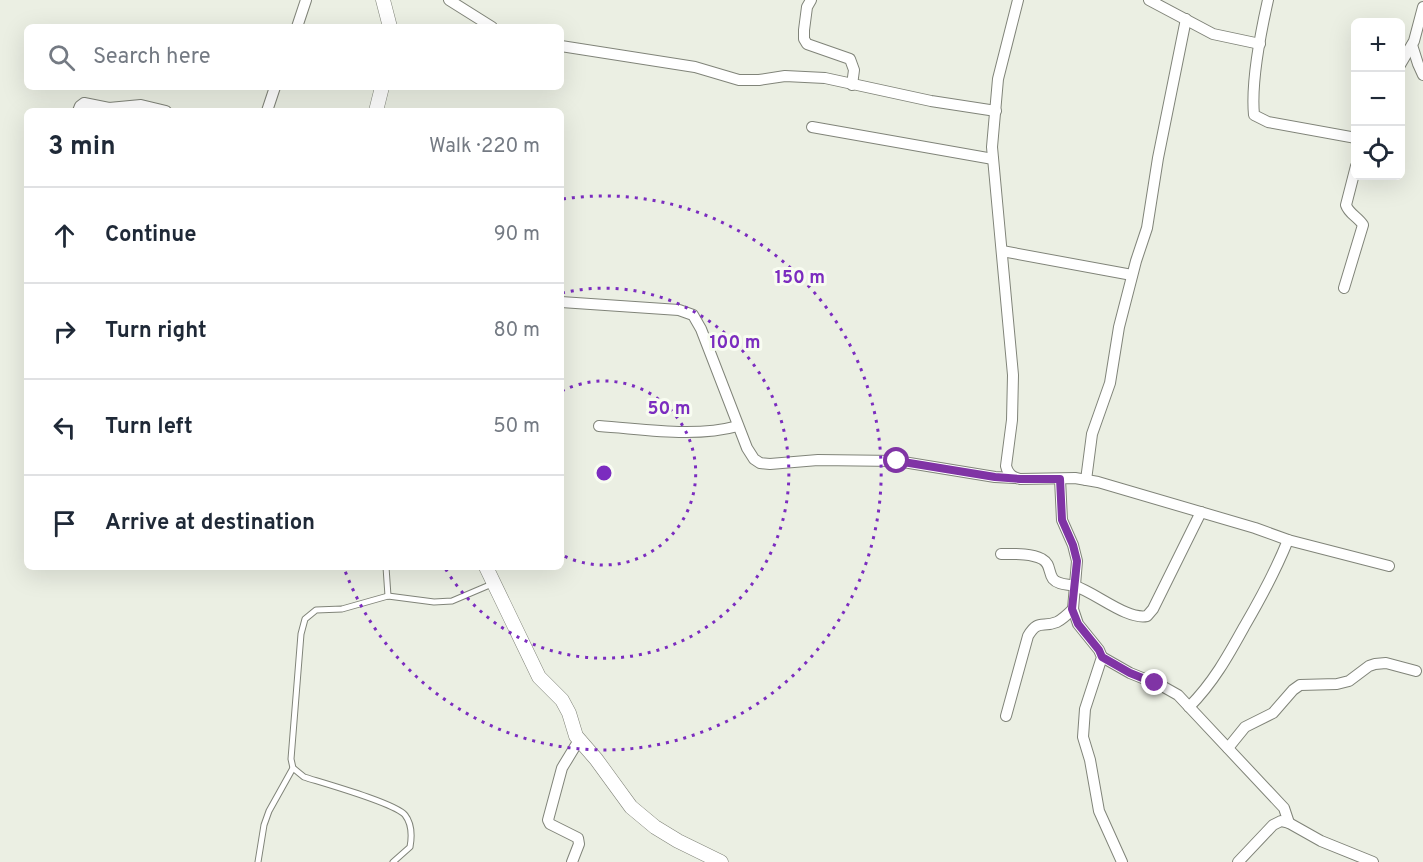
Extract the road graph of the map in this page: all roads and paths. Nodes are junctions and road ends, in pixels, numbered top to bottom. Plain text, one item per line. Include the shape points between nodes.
1 (306, 0) edge
2 (383, 0) edge
3 (449, 0) edge
4 (811, 0) edge
5 (1018, 0) edge
6 (1268, 0) edge
7 (1154, 1) edge
8 (1423, 7) edge
9 (1186, 19) junction
10 (298, 24) edge
11 (389, 24) edge
12 (487, 24) edge
13 (1260, 44) junction
14 (1412, 45) junction
15 (564, 46) edge
16 (1405, 58) edge
17 (1423, 75) edge
18 (852, 85) junction
19 (274, 90) edge
20 (381, 90) edge
21 (79, 108) edge
22 (109, 108) edge
23 (109, 108) edge
24 (154, 108) edge
25 (268, 108) edge
26 (377, 108) edge
27 (996, 111) junction
28 (812, 127) dead end
29 (1351, 137) edge
30 (993, 159) junction
31 (1352, 180) edge
32 (1002, 251) junction
33 (1132, 275) junction
34 (1344, 288) dead end
35 (564, 302) edge
36 (599, 426) dead end
37 (738, 426) junction
38 (1014, 478) junction
39 (1060, 479) junction
40 (1086, 480) junction
41 (1201, 512) junction
42 (1288, 540) junction
43 (1001, 554) dead end
44 (1389, 566) dead end
45 (386, 570) edge
46 (487, 570) edge
47 (494, 584) junction
48 (1075, 586) junction
49 (388, 596) junction
50 (1072, 609) junction
51 (1102, 657) junction
52 (1416, 672) dead end
53 (1189, 707) junction
54 (1006, 716) dead end
55 (579, 740) junction
56 (1228, 748) junction
57 (292, 768) junction
58 (1289, 823) junction
59 (258, 862) edge
60 (393, 862) edge
61 (572, 862) edge
62 (721, 862) edge
63 (1122, 862) edge
64 (1238, 862) edge
65 (1373, 862) edge

1 - 10 street
2 - 11 street
3 - 12 street
4 - 18 street via 804,39 814,48 850,59 854,70
5 - 27 street via 998,79
6 - 13 street
7 - 9 street
8 - 14 street
9 - 13 street via 1213,34
9 - 33 street via 1147,228
13 - 29 street via 1254,115 1269,122
14 - 16 street
14 - 17 street
15 - 18 street via 695,67 739,80 795,76
18 - 27 street
19 - 25 street
20 - 26 street
21 - 23 street via 84,104
22 - 24 street
27 - 30 street
28 - 30 street
30 - 32 street
31 - 34 street via 1346,205 1363,225
32 - 33 street
32 - 38 street via 1013,375 1006,466
33 - 40 street via 1110,383 1092,434
35 - 37 street via 679,310 693,315
36 - 37 street via 713,431
37 - 38 street via 747,448 760,463 897,461
38 - 39 street
39 - 40 street
39 - 48 street via 1062,520 1077,561
40 - 41 street
41 - 42 street
41 - 48 street via 1147,616 1135,617
42 - 44 street
42 - 53 street via 1269,584 1221,668
43 - 48 street via 1028,555 1045,561 1053,579
45 - 49 lane
46 - 47 street
47 - 49 lane via 452,601
47 - 55 street via 539,676 562,700
48 - 50 street
49 - 57 lane via 342,609 316,610 304,619
50 - 51 street via 1082,631
50 - 54 street via 1056,622 1033,627
51 - 53 street via 1172,691
51 - 63 street via 1085,709 1083,737 1099,811
52 - 56 street via 1386,663 1375,664 1349,681 1300,685 1272,713 1245,727
53 - 56 street
55 - 61 street via 562,768 548,820 578,838
55 - 62 street via 631,807 655,827
56 - 58 street via 1284,808
57 - 59 lane via 267,818
57 - 60 lane via 304,777 391,806 406,816 411,831 410,847
58 - 64 street via 1273,825
58 - 65 street

